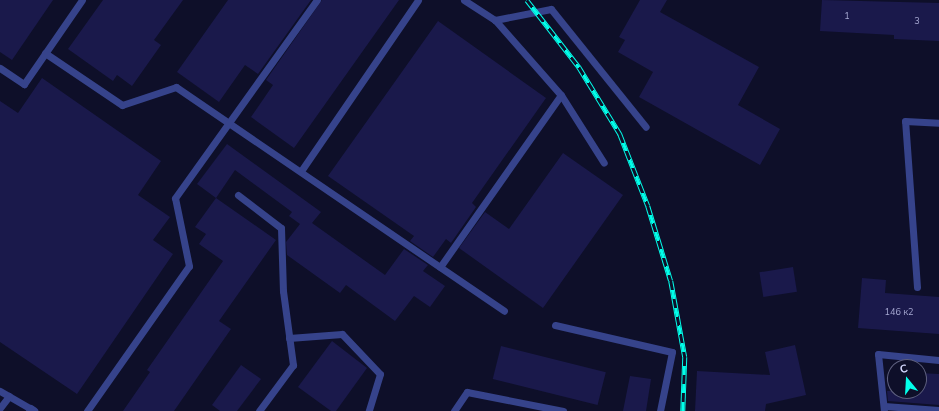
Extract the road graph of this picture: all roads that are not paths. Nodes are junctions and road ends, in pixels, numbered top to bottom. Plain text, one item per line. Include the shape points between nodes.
1 (82, 0) edge
2 (317, 0) edge
3 (418, 0) edge
4 (464, 0) edge
5 (495, 20) junction
6 (45, 53) junction
7 (0, 68) edge
8 (561, 95) junction
9 (939, 123) edge
10 (229, 124) junction
11 (646, 127) dead end
12 (604, 163) dead end
13 (301, 172) junction
14 (238, 195) dead end
15 (440, 267) junction
16 (916, 287) dead end
17 (504, 311) dead end
18 (555, 325) dead end
19 (289, 338) junction
20 (939, 360) edge
21 (0, 391) edge
22 (9, 396) junction
23 (0, 408) edge
24 (884, 408) edge
25 (32, 410) edge
26 (939, 410) edge
27 (87, 411) edge
28 (259, 411) edge
29 (369, 411) edge
30 (454, 411) edge
31 (563, 411) edge
32 (660, 411) edge

1 - 6 lane
2 - 10 lane
3 - 13 lane
4 - 5 lane
5 - 8 lane
5 - 11 lane via 551,9
6 - 7 lane via 24,84
6 - 10 lane via 122,105 176,88
8 - 12 lane
8 - 15 lane
9 - 16 lane via 905,121
10 - 13 lane
10 - 27 lane via 175,198 189,266
13 - 15 lane
14 - 19 lane via 281,228 283,291
15 - 17 lane
18 - 32 lane via 672,352
19 - 28 lane via 293,365
19 - 29 lane via 342,334 380,374
20 - 24 lane via 878,354
21 - 22 lane
22 - 23 lane
22 - 25 lane
24 - 26 lane
30 - 31 lane via 467,392

